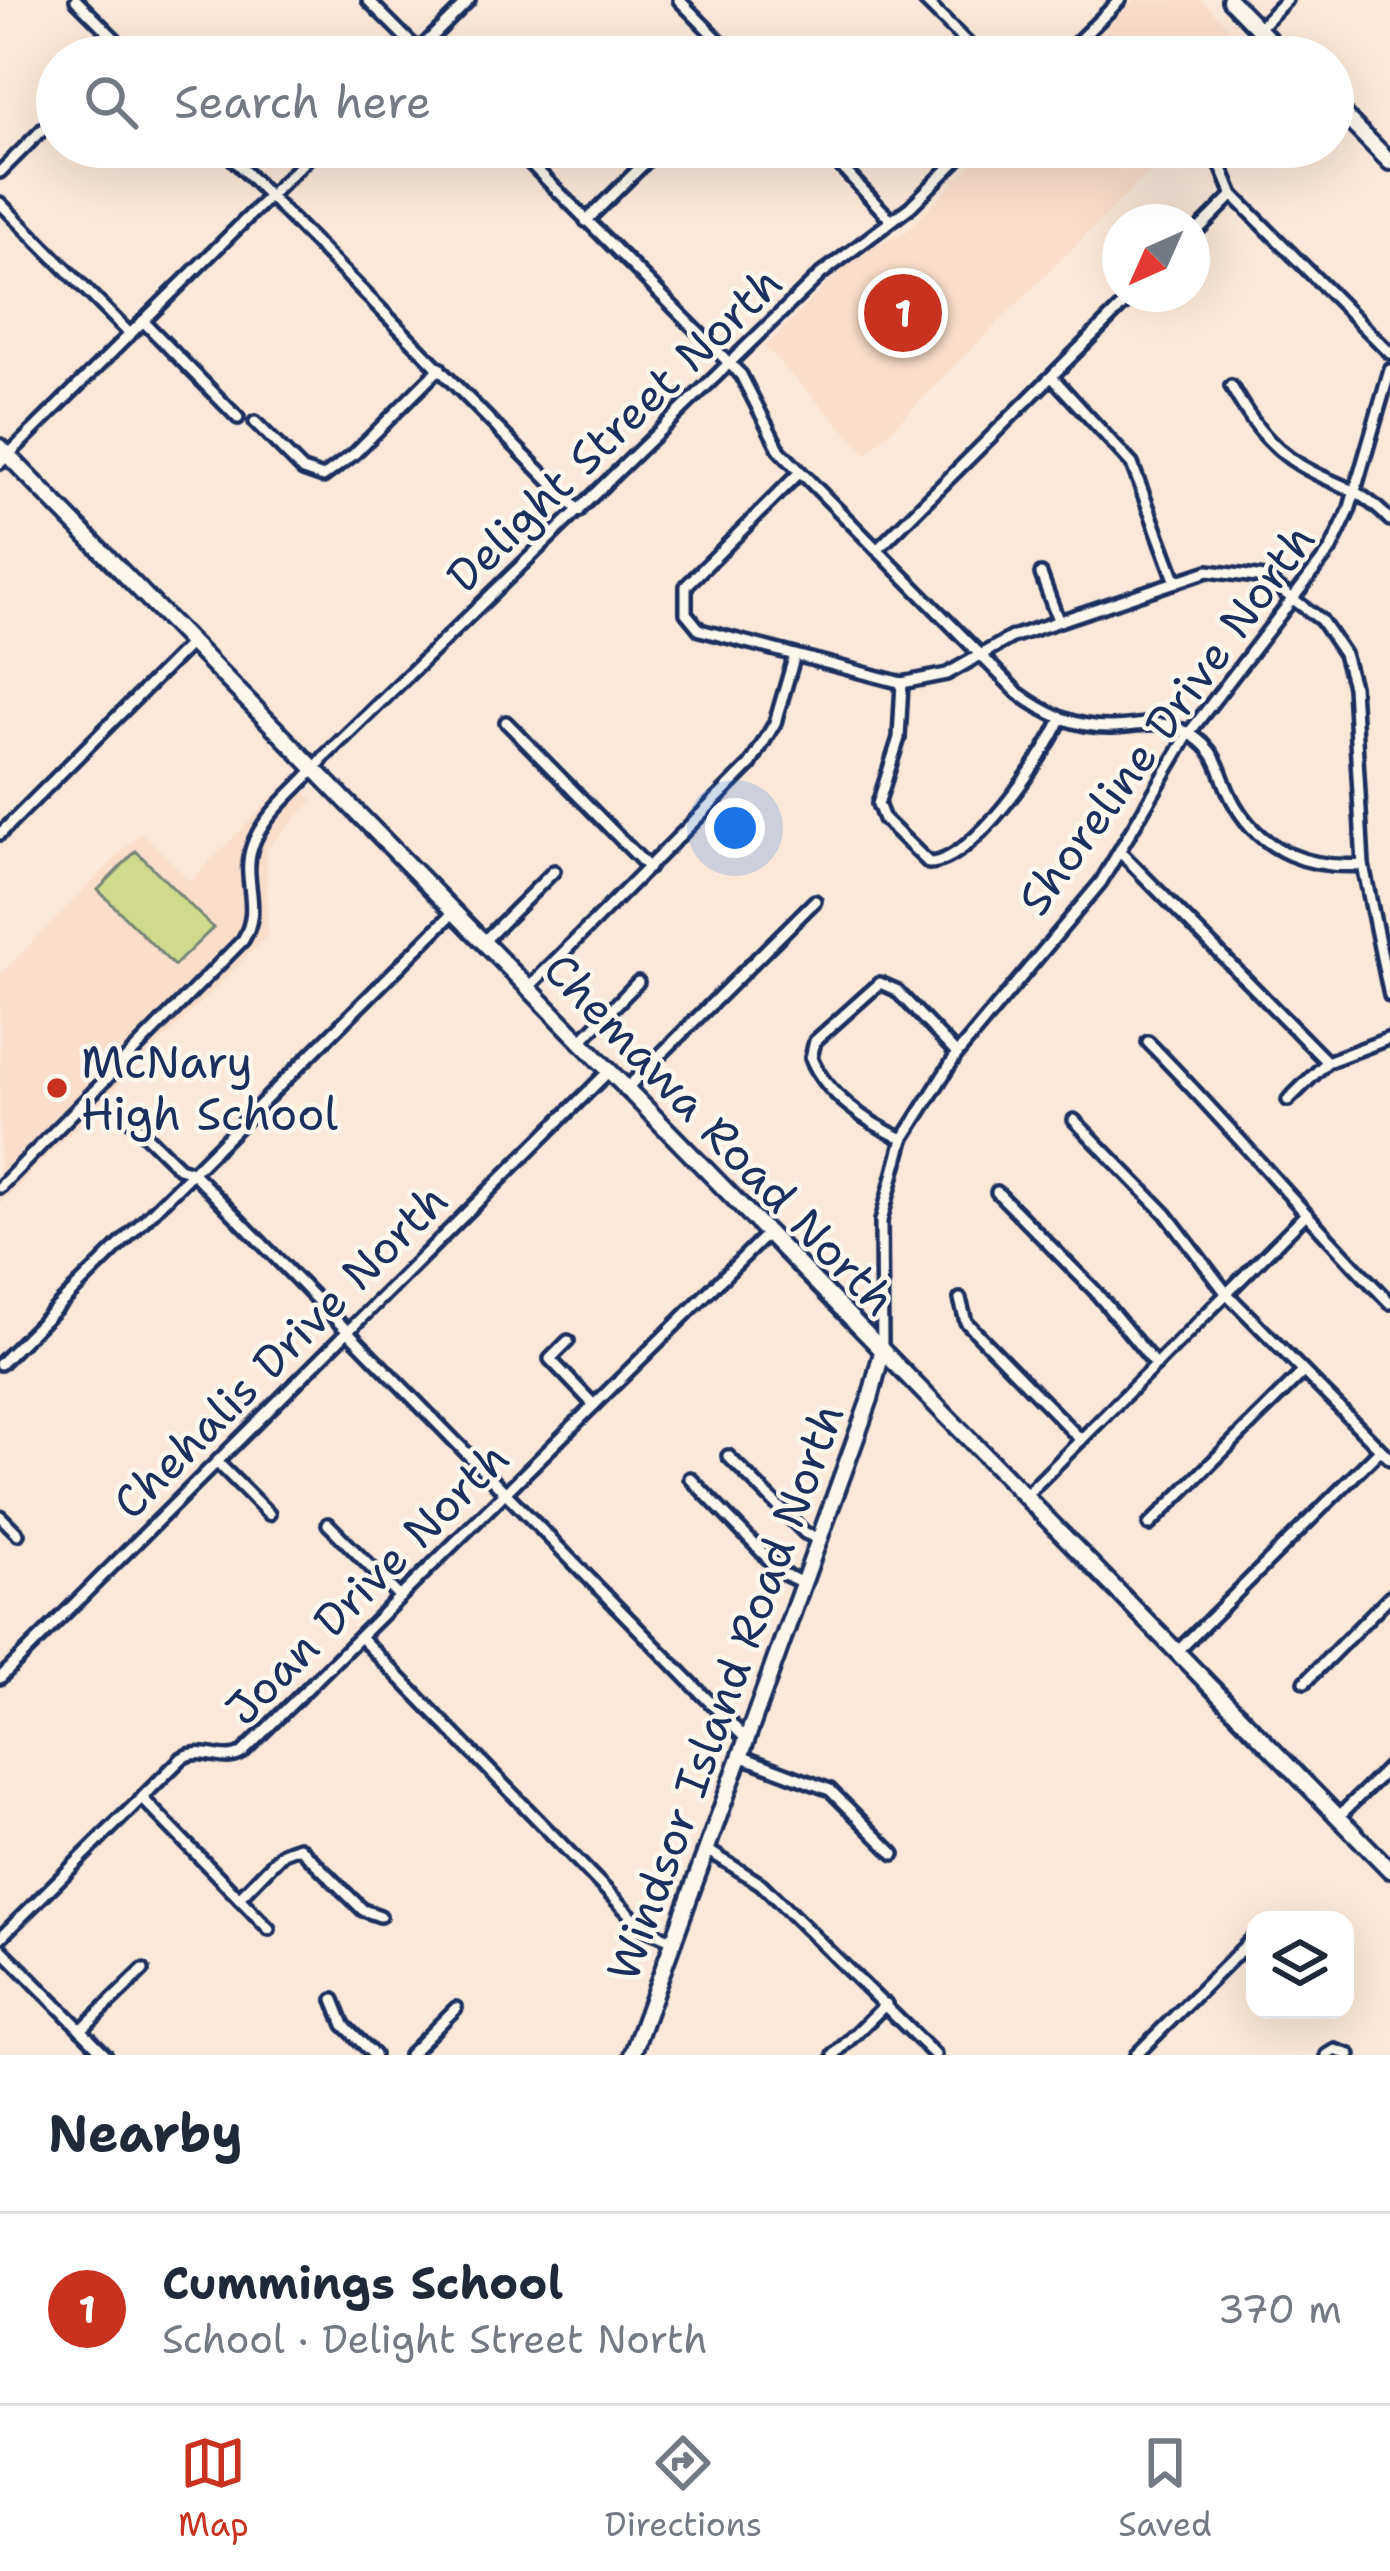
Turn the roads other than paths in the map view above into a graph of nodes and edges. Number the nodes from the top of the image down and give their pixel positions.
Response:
1 (76, 0) edge
2 (368, 0) edge
3 (469, 0) edge
4 (679, 0) edge
5 (924, 0) edge
6 (1120, 0) edge
7 (1230, 0) edge
8 (1286, 0) edge
9 (1258, 28) junction
10 (112, 36) edge
11 (401, 36) edge
12 (436, 36) edge
13 (714, 36) edge
14 (960, 36) edge
15 (1083, 36) edge
16 (1266, 36) edge
17 (1354, 125) edge
18 (36, 136) edge
19 (1390, 162) edge
20 (242, 168) edge
21 (298, 168) edge
22 (534, 168) edge
23 (640, 168) edge
24 (842, 168) edge
25 (947, 168) edge
26 (1222, 168) edge
27 (0, 172) edge
28 (1233, 194) junction
29 (269, 196) junction
30 (0, 203) edge
31 (1210, 218) edge
32 (890, 220) junction
33 (586, 221) junction
34 (1116, 312) edge
35 (143, 321) junction
36 (130, 334) junction
37 (1390, 353) edge
38 (731, 364) junction
39 (440, 368) junction
40 (1390, 370) edge
41 (1052, 377) junction
42 (1231, 386) dead end
43 (238, 418) dead end
44 (255, 422) dead end
45 (3, 455) edge
46 (800, 472) junction
47 (1356, 488) junction
48 (579, 512) junction
49 (1390, 520) edge
50 (877, 550) junction
51 (1041, 574) dead end
52 (1176, 582) junction
53 (1294, 597) junction
54 (1058, 620) junction
55 (191, 643) junction
56 (980, 656) junction
57 (794, 658) junction
58 (902, 683) junction
59 (1061, 719) junction
60 (506, 722) dead end
61 (1189, 733) junction
62 (314, 771) junction
63 (0, 834) edge
64 (1120, 853) junction
65 (1363, 865) junction
66 (649, 868) junction
67 (554, 872) dead end
68 (815, 901) dead end
69 (453, 914) junction
70 (482, 943) junction
71 (638, 982) dead end
72 (527, 989) junction
73 (1390, 996) edge
74 (1390, 1038) edge
75 (1148, 1042) dead end
76 (579, 1043) junction
77 (957, 1054) junction
78 (1327, 1061) junction
79 (608, 1072) junction
80 (626, 1090) junction
81 (1288, 1100) dead end
82 (120, 1110) dead end
83 (1074, 1120) dead end
84 (903, 1138) junction
85 (192, 1172) junction
86 (0, 1187) edge
87 (997, 1192) dead end
88 (1304, 1216) junction
89 (766, 1235) junction
90 (1227, 1294) junction
91 (960, 1299) dead end
92 (1390, 1303) edge
93 (346, 1331) junction
94 (568, 1341) dead end
95 (882, 1352) junction
96 (0, 1364) edge
97 (1156, 1365) junction
98 (1303, 1372) junction
99 (595, 1405) junction
100 (1081, 1440) junction
101 (1380, 1450) junction
102 (728, 1456) dead end
103 (1390, 1459) edge
104 (217, 1462) junction
105 (690, 1478) dead end
106 (504, 1494) junction
107 (1024, 1497) junction
108 (268, 1514) dead end
109 (0, 1516) edge
110 (328, 1524) dead end
111 (1149, 1525) dead end
112 (18, 1534) dead end
113 (819, 1539) junction
114 (803, 1583) junction
115 (1390, 1596) edge
116 (400, 1597) junction
117 (360, 1637) junction
118 (1177, 1653) junction
119 (0, 1678) edge
120 (1305, 1682) dead end
121 (746, 1739) junction
122 (740, 1756) junction
123 (1390, 1766) edge
124 (142, 1798) junction
125 (1338, 1817) junction
126 (706, 1849) junction
127 (894, 1853) dead end
128 (1390, 1870) edge
129 (238, 1898) junction
130 (380, 1916) dead end
131 (269, 1929) dead end
132 (0, 1938) edge
133 (672, 1940) junction
134 (1246, 1945) edge
135 (0, 1948) edge
136 (143, 1970) dead end
137 (334, 2000) dead end
138 (886, 2004) junction
139 (456, 2008) dead end
140 (82, 2030) junction
141 (106, 2055) edge
142 (374, 2055) edge
143 (409, 2055) edge
144 (632, 2055) edge
145 (834, 2055) edge
146 (935, 2055) edge
147 (1136, 2055) edge
148 (1327, 2055) edge
149 (1350, 2055) edge

1 - 10 street
2 - 11 street
3 - 12 street
4 - 13 street
5 - 14 street
6 - 15 street
7 - 9 street
8 - 9 street
9 - 16 street
17 - 19 street
18 - 27 street
20 - 29 street
21 - 29 street
22 - 33 street
23 - 33 street
24 - 32 street
25 - 32 street, Delight Street North
26 - 28 street
28 - 31 street
28 - 37 street
29 - 35 street
29 - 39 street
30 - 36 street
32 - 38 street, Delight Street North
33 - 38 street
34 - 41 street
35 - 36 street
35 - 43 street
36 - 45 street
38 - 46 street
38 - 48 street, Delight Street North
39 - 44 street
39 - 48 street
40 - 47 street, Shoreline Drive North
41 - 50 street
41 - 52 street
42 - 47 street
45 - 55 street, Chemawa Road North
46 - 50 street
46 - 57 street
47 - 49 street
47 - 53 street, Shoreline Drive North
48 - 62 street, Delight Street North
50 - 56 street
51 - 54 street
52 - 53 street
52 - 54 street
53 - 61 street, Shoreline Drive North
53 - 65 street
54 - 56 street
55 - 62 street, Chemawa Road North
55 - 63 street
56 - 58 street
56 - 59 street
57 - 58 street
57 - 66 street
58 - 59 street
59 - 61 street
60 - 66 street
61 - 64 street, Shoreline Drive North
61 - 65 street
62 - 69 street, Chemawa Road North
62 - 86 street, Delight Street North
64 - 77 street, Shoreline Drive North
64 - 78 street
65 - 73 street
66 - 72 street
67 - 70 street
68 - 80 street
69 - 70 street, Chemawa Road North
69 - 85 street
70 - 72 street, Chemawa Road North
71 - 76 street
72 - 76 street, Chemawa Road North
74 - 78 street
75 - 88 street
76 - 79 street, Chemawa Road North
77 - 84 street, Shoreline Drive North
77 - 84 street
78 - 81 street
79 - 80 street, Chemawa Road North
79 - 93 street, Chehalis Drive North
80 - 89 street, Chemawa Road North
82 - 85 street
83 - 90 street
84 - 95 street, Shoreline Drive North
85 - 93 street
85 - 96 street
87 - 97 street
88 - 90 street
88 - 92 street
89 - 95 street, Chemawa Road North
89 - 99 street, Joan Drive North
90 - 97 street
90 - 98 street
91 - 100 street
93 - 104 street, Chehalis Drive North
93 - 106 street
94 - 99 street
95 - 107 street, Chemawa Road North
95 - 113 street, Windsor Island Road North
97 - 100 street
98 - 101 street
98 - 111 street
99 - 106 street, Joan Drive North
100 - 107 street
101 - 103 street
101 - 118 street
102 - 113 street
104 - 108 street
104 - 119 street, Chehalis Drive North
105 - 114 street
106 - 116 street, Joan Drive North
106 - 121 street
107 - 118 street, Chemawa Road North
109 - 112 street
110 - 116 street
113 - 114 street, Windsor Island Road North
114 - 121 street, Windsor Island Road North
115 - 120 street
116 - 117 street, Joan Drive North
117 - 124 street, Joan Drive North
117 - 133 street
118 - 125 street, Chemawa Road North
121 - 122 street, Windsor Island Road North
122 - 126 street, Windsor Island Road North
122 - 127 street
123 - 125 street
124 - 129 street
124 - 132 street, Joan Drive North
125 - 128 street, Chemawa Road North
126 - 133 street, Windsor Island Road North
126 - 138 street
129 - 130 street
129 - 131 street
133 - 144 street, Windsor Island Road North
134 - 147 street
135 - 140 street
136 - 140 street
137 - 142 street
138 - 145 street
138 - 146 street
139 - 143 street
140 - 141 street
148 - 149 street

